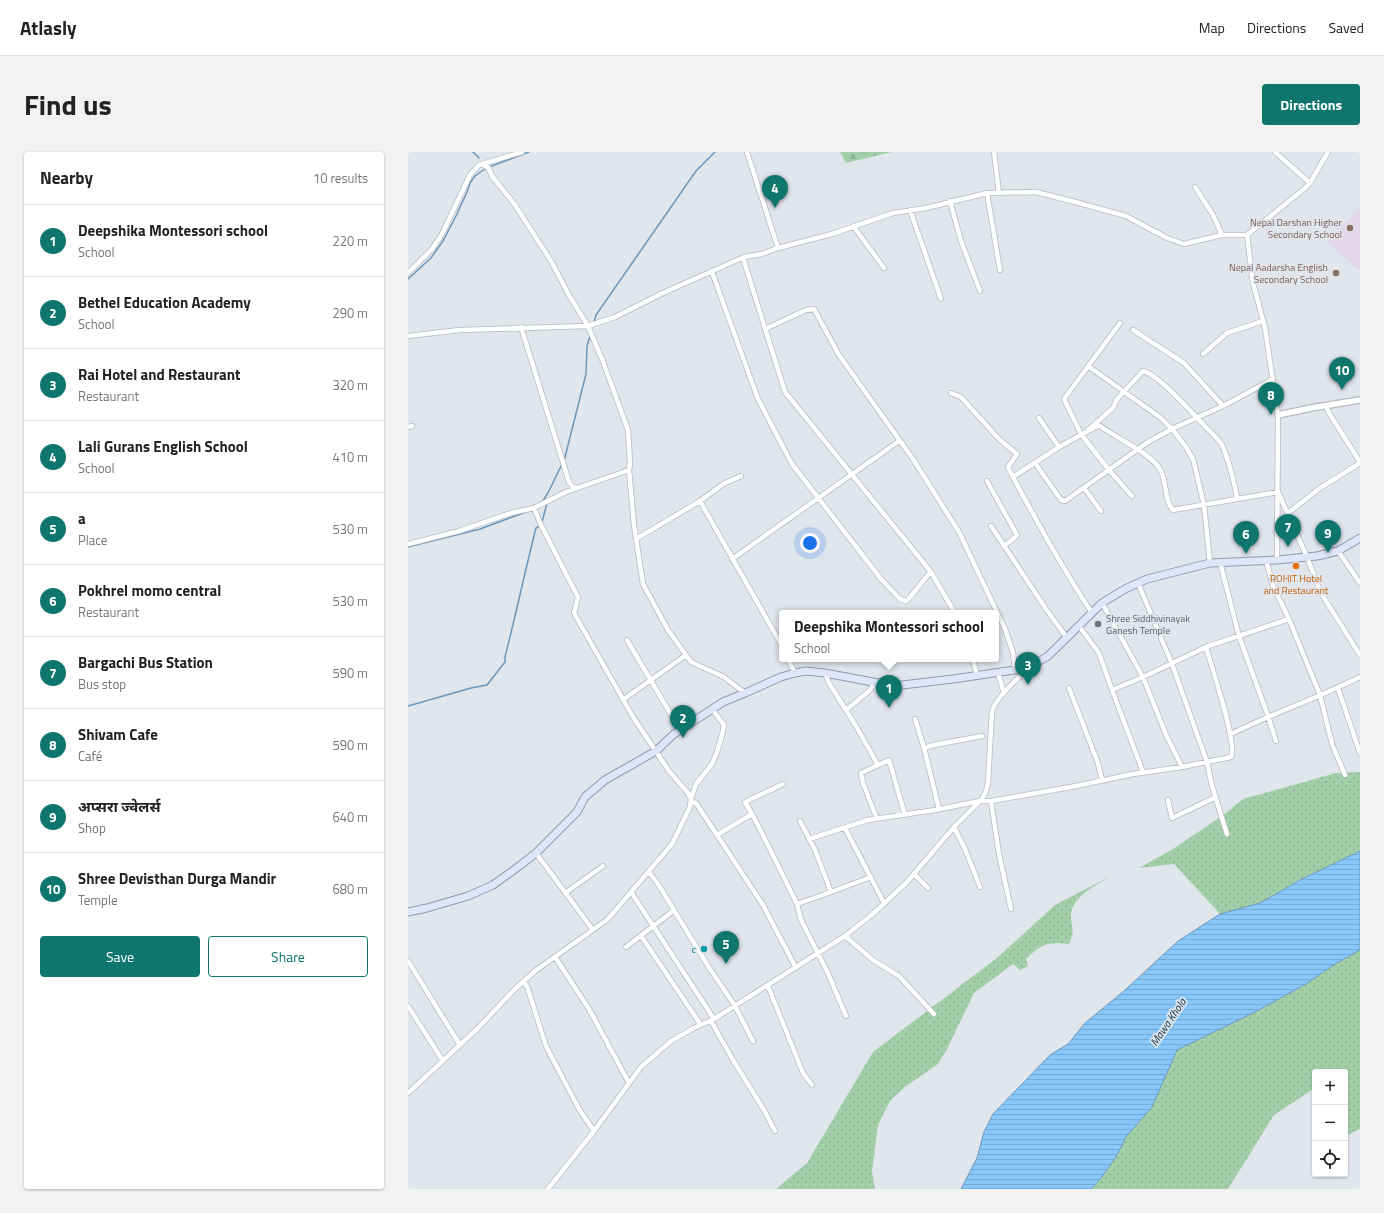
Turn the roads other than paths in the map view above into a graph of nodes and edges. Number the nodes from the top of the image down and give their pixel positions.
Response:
1 (522, 152) edge
2 (747, 152) edge
3 (994, 152) edge
4 (1275, 152) edge
5 (1328, 152) edge
6 (485, 166) dead end
7 (1310, 183) junction
8 (1195, 186) dead end
9 (988, 193) junction
10 (999, 193) junction
11 (950, 201) junction
12 (910, 210) junction
13 (854, 226) junction
14 (1247, 235) junction
15 (1222, 236) junction
16 (778, 248) junction
17 (743, 258) junction
18 (884, 268) dead end
19 (1000, 270) dead end
20 (712, 272) junction
21 (408, 273) edge
22 (980, 291) dead end
23 (941, 299) dead end
24 (1263, 321) junction
25 (1120, 323) dead end
26 (588, 326) junction
27 (521, 327) junction
28 (765, 329) junction
29 (1133, 330) dead end
30 (408, 336) edge
31 (1203, 354) dead end
32 (1088, 366) junction
33 (1273, 379) junction
34 (1123, 391) junction
35 (951, 393) dead end
36 (1360, 400) edge
37 (1223, 406) junction
38 (1326, 406) junction
39 (1278, 415) junction
40 (1039, 418) dead end
41 (1197, 418) junction
42 (1172, 429) junction
43 (1088, 430) junction
44 (1081, 434) junction
45 (899, 441) junction
46 (1059, 447) junction
47 (1136, 449) junction
48 (1360, 462) edge
49 (1035, 463) junction
50 (629, 470) junction
51 (1109, 470) junction
52 (852, 475) junction
53 (741, 476) dead end
54 (1013, 478) junction
55 (987, 481) dead end
56 (570, 483) junction
57 (578, 488) junction
58 (1084, 488) junction
59 (568, 492) junction
60 (1278, 492) junction
61 (1132, 496) dead end
62 (820, 498) junction
63 (1237, 499) junction
64 (700, 501) junction
65 (1204, 505) junction
66 (534, 508) junction
67 (1101, 511) dead end
68 (1288, 513) junction
69 (991, 526) dead end
70 (1360, 538) edge
71 (636, 539) junction
72 (408, 544) edge
73 (1004, 546) junction
74 (1338, 551) junction
75 (1308, 557) junction
76 (732, 559) junction
77 (1266, 560) junction
78 (1277, 560) junction
79 (1220, 562) junction
80 (1210, 563) junction
81 (931, 572) junction
82 (1360, 583) edge
83 (1138, 584) junction
84 (1102, 603) junction
85 (953, 610) edge
86 (996, 610) edge
87 (1092, 613) junction
88 (999, 616) edge
89 (1289, 619) junction
90 (1079, 626) junction
91 (1239, 636) junction
92 (1067, 638) junction
93 (627, 640) dead end
94 (779, 641) edge
95 (1206, 647) junction
96 (686, 655) junction
97 (1360, 655) edge
98 (790, 662) edge
99 (974, 662) edge
100 (1172, 664) junction
101 (1028, 668) junction
102 (1015, 670) junction
103 (998, 672) junction
104 (795, 673) junction
105 (825, 673) junction
106 (977, 676) junction
107 (1143, 677) junction
108 (1360, 677) edge
109 (650, 680) junction
110 (875, 683) junction
111 (1069, 688) dead end
112 (1338, 688) junction
113 (1112, 690) junction
114 (1004, 693) junction
115 (745, 694) junction
116 (1320, 695) junction
117 (624, 699) junction
118 (712, 709) junction
119 (846, 710) junction
120 (1268, 716) junction
121 (915, 719) dead end
122 (680, 730) junction
123 (1231, 734) junction
124 (982, 736) dead end
125 (1276, 741) dead end
126 (924, 748) junction
127 (656, 751) junction
128 (1360, 753) edge
129 (1207, 762) junction
130 (878, 765) junction
131 (1182, 767) junction
132 (1143, 772) junction
133 (1345, 775) dead end
134 (1102, 780) junction
135 (783, 784) dead end
136 (1216, 797) junction
137 (1168, 800) dead end
138 (691, 801) junction
139 (980, 801) junction
140 (991, 801) junction
141 (939, 809) junction
142 (752, 814) junction
143 (905, 815) junction
144 (877, 819) junction
145 (800, 821) dead end
146 (954, 827) junction
147 (845, 828) junction
148 (1227, 834) dead end
149 (716, 835) junction
150 (809, 839) junction
151 (536, 853) junction
152 (603, 866) dead end
153 (649, 872) junction
154 (914, 874) junction
155 (871, 877) junction
156 (980, 887) dead end
157 (928, 888) dead end
158 (631, 892) junction
159 (831, 892) junction
160 (566, 893) junction
161 (884, 903) junction
162 (796, 904) junction
163 (1010, 909) dead end
164 (674, 911) junction
165 (408, 912) edge
166 (653, 926) junction
167 (593, 930) junction
168 (641, 936) junction
169 (845, 936) junction
170 (626, 947) dead end
171 (818, 954) junction
172 (555, 956) junction
173 (408, 961) edge
174 (796, 968) junction
175 (522, 982) junction
176 (768, 986) junction
177 (408, 1006) edge
178 (735, 1006) junction
179 (934, 1014) dead end
180 (846, 1016) dead end
181 (713, 1020) junction
182 (701, 1025) junction
183 (754, 1041) dead end
184 (460, 1045) junction
185 (443, 1061) junction
186 (628, 1083) junction
187 (812, 1085) dead end
188 (408, 1093) edge
189 (594, 1131) junction
190 (775, 1131) dead end
191 (548, 1189) edge

1 - 21 street
2 - 16 street
3 - 10 street
4 - 7 street
5 - 7 street
6 - 26 street
7 - 14 street
8 - 15 street
9 - 10 street
9 - 11 street
9 - 19 street
10 - 15 street
11 - 12 street
11 - 22 street
12 - 13 street
12 - 23 street
13 - 16 street
13 - 18 street
14 - 15 street
14 - 24 street
16 - 17 street
17 - 20 street
17 - 28 street
20 - 26 street
20 - 62 street
24 - 31 street
24 - 33 street
25 - 32 street
26 - 27 street
26 - 50 street
27 - 30 street
27 - 56 street
28 - 45 street
28 - 52 street
29 - 37 street
32 - 34 street
32 - 44 street
33 - 37 street
33 - 39 street
34 - 41 street
34 - 42 street
34 - 43 street
35 - 54 street
36 - 38 street
37 - 41 street
38 - 39 street
38 - 48 street
39 - 60 street
40 - 46 street
41 - 42 street
41 - 63 street
42 - 47 street
42 - 65 street
43 - 44 street
43 - 47 street
44 - 46 street
44 - 51 street
45 - 52 street
45 - 86 street
46 - 49 street
47 - 51 street
47 - 65 street
48 - 68 street
49 - 54 street
49 - 58 street
50 - 57 street
50 - 71 street
51 - 58 street
51 - 61 street
52 - 62 street
52 - 81 street
53 - 64 street
54 - 87 street
55 - 73 street
56 - 57 street
56 - 59 street
57 - 59 street
58 - 67 street
59 - 66 street
60 - 63 street
60 - 68 street
60 - 78 street
62 - 76 street
62 - 81 street
63 - 65 street
64 - 71 street
64 - 76 street
65 - 80 street
66 - 72 street
66 - 117 street
68 - 75 street
69 - 73 street
70 - 74 main road
71 - 96 street
73 - 92 street
74 - 75 main road
74 - 82 street
75 - 78 main road
75 - 97 street
76 - 94 street
77 - 78 main road
77 - 79 main road
77 - 89 street
79 - 80 main road
79 - 91 street
80 - 83 main road
81 - 85 street
83 - 84 main road
83 - 100 street
84 - 87 main road
84 - 107 street
87 - 90 main road
88 - 102 street
89 - 91 street
89 - 116 street
90 - 92 main road
90 - 113 street
91 - 95 street
91 - 120 street
92 - 101 main road
93 - 109 street
95 - 100 street
95 - 123 street
96 - 109 street
96 - 115 street
98 - 104 street
99 - 106 street
100 - 107 street
100 - 129 street
101 - 102 main road
101 - 114 street
102 - 103 main road
103 - 106 main road
103 - 114 street
104 - 105 main road
104 - 115 main road
105 - 110 main road
105 - 119 street
106 - 110 main road
107 - 113 street
107 - 131 street
108 - 112 street
109 - 117 street
109 - 122 street
110 - 119 street
111 - 134 street
112 - 116 street
112 - 128 street
113 - 132 street
114 - 139 street
115 - 118 main road
116 - 120 street
116 - 133 street
117 - 127 street
118 - 122 main road
118 - 138 street
119 - 130 street
120 - 123 street
120 - 125 street
121 - 126 street
122 - 127 main road
123 - 129 street
124 - 126 street
126 - 141 street
127 - 138 street
127 - 151 main road
129 - 131 street
129 - 136 street
130 - 143 street
130 - 144 street
131 - 132 street
132 - 134 street
134 - 140 street
135 - 142 street
136 - 137 street
136 - 148 street
138 - 149 street
138 - 153 street
139 - 140 street
139 - 141 street
139 - 146 street
140 - 163 street
141 - 143 street
142 - 149 street
142 - 162 street
143 - 144 street
144 - 147 street
145 - 150 street
146 - 154 street
146 - 156 street
147 - 150 street
147 - 155 street
149 - 174 street
150 - 159 street
151 - 160 street
151 - 165 main road
152 - 160 street
153 - 158 street
153 - 164 street
154 - 157 street
154 - 161 street
155 - 159 street
155 - 161 street
158 - 166 street
158 - 167 street
159 - 162 street
160 - 167 street
161 - 169 street
162 - 171 street
164 - 166 street
164 - 178 street
166 - 168 street
166 - 181 street
167 - 172 street
168 - 170 street
168 - 182 street
169 - 171 street
169 - 179 street
171 - 174 street
171 - 180 street
172 - 175 street
172 - 186 street
173 - 184 street
174 - 176 street
175 - 184 street
175 - 189 street
176 - 178 street
176 - 187 street
177 - 185 street
178 - 181 street
178 - 183 street
181 - 182 street
181 - 190 street
182 - 186 street
184 - 185 street
185 - 188 street
186 - 189 street
189 - 191 street

